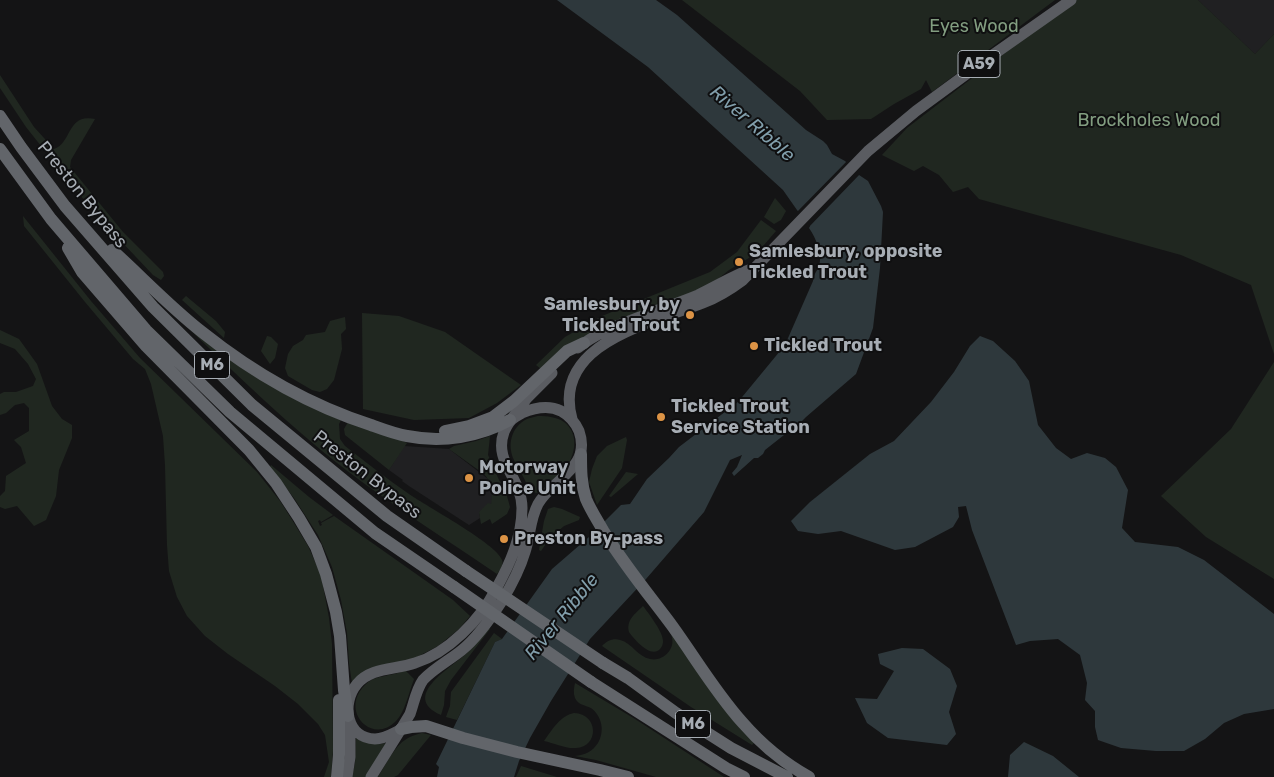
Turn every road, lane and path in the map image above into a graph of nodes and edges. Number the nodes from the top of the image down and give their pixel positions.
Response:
1 (1071, 0) edge
2 (0, 116) edge
3 (0, 149) edge
4 (65, 206) junction
5 (51, 219) junction
6 (756, 267) junction
7 (584, 342) junction
8 (511, 419) junction
9 (572, 419) junction
10 (380, 428) junction
11 (581, 454) junction
12 (340, 636) junction
13 (349, 719) junction
14 (401, 730) junction
15 (337, 777) edge
16 (347, 777) edge
17 (371, 777) edge
18 (628, 777) edge
19 (744, 777) edge
20 (787, 777) edge
21 (809, 777) edge

1 - 6 highway, A59
2 - 4 highway, Preston Bypass / M6
3 - 5 highway, Preston Bypass / M6
4 - 10 highway
4 - 20 highway, Preston Bypass / M6, bridge
5 - 12 highway
5 - 19 highway, Preston Bypass / M6, bridge
6 - 7 highway, A59
6 - 9 highway, A59
7 - 8 highway, A59
7 - 10 highway
8 - 9 highway
8 - 10 highway
8 - 13 highway
9 - 11 highway
11 - 14 highway
11 - 21 highway
12 - 13 highway
12 - 15 highway
13 - 14 highway
13 - 16 highway
14 - 17 highway
14 - 18 highway

